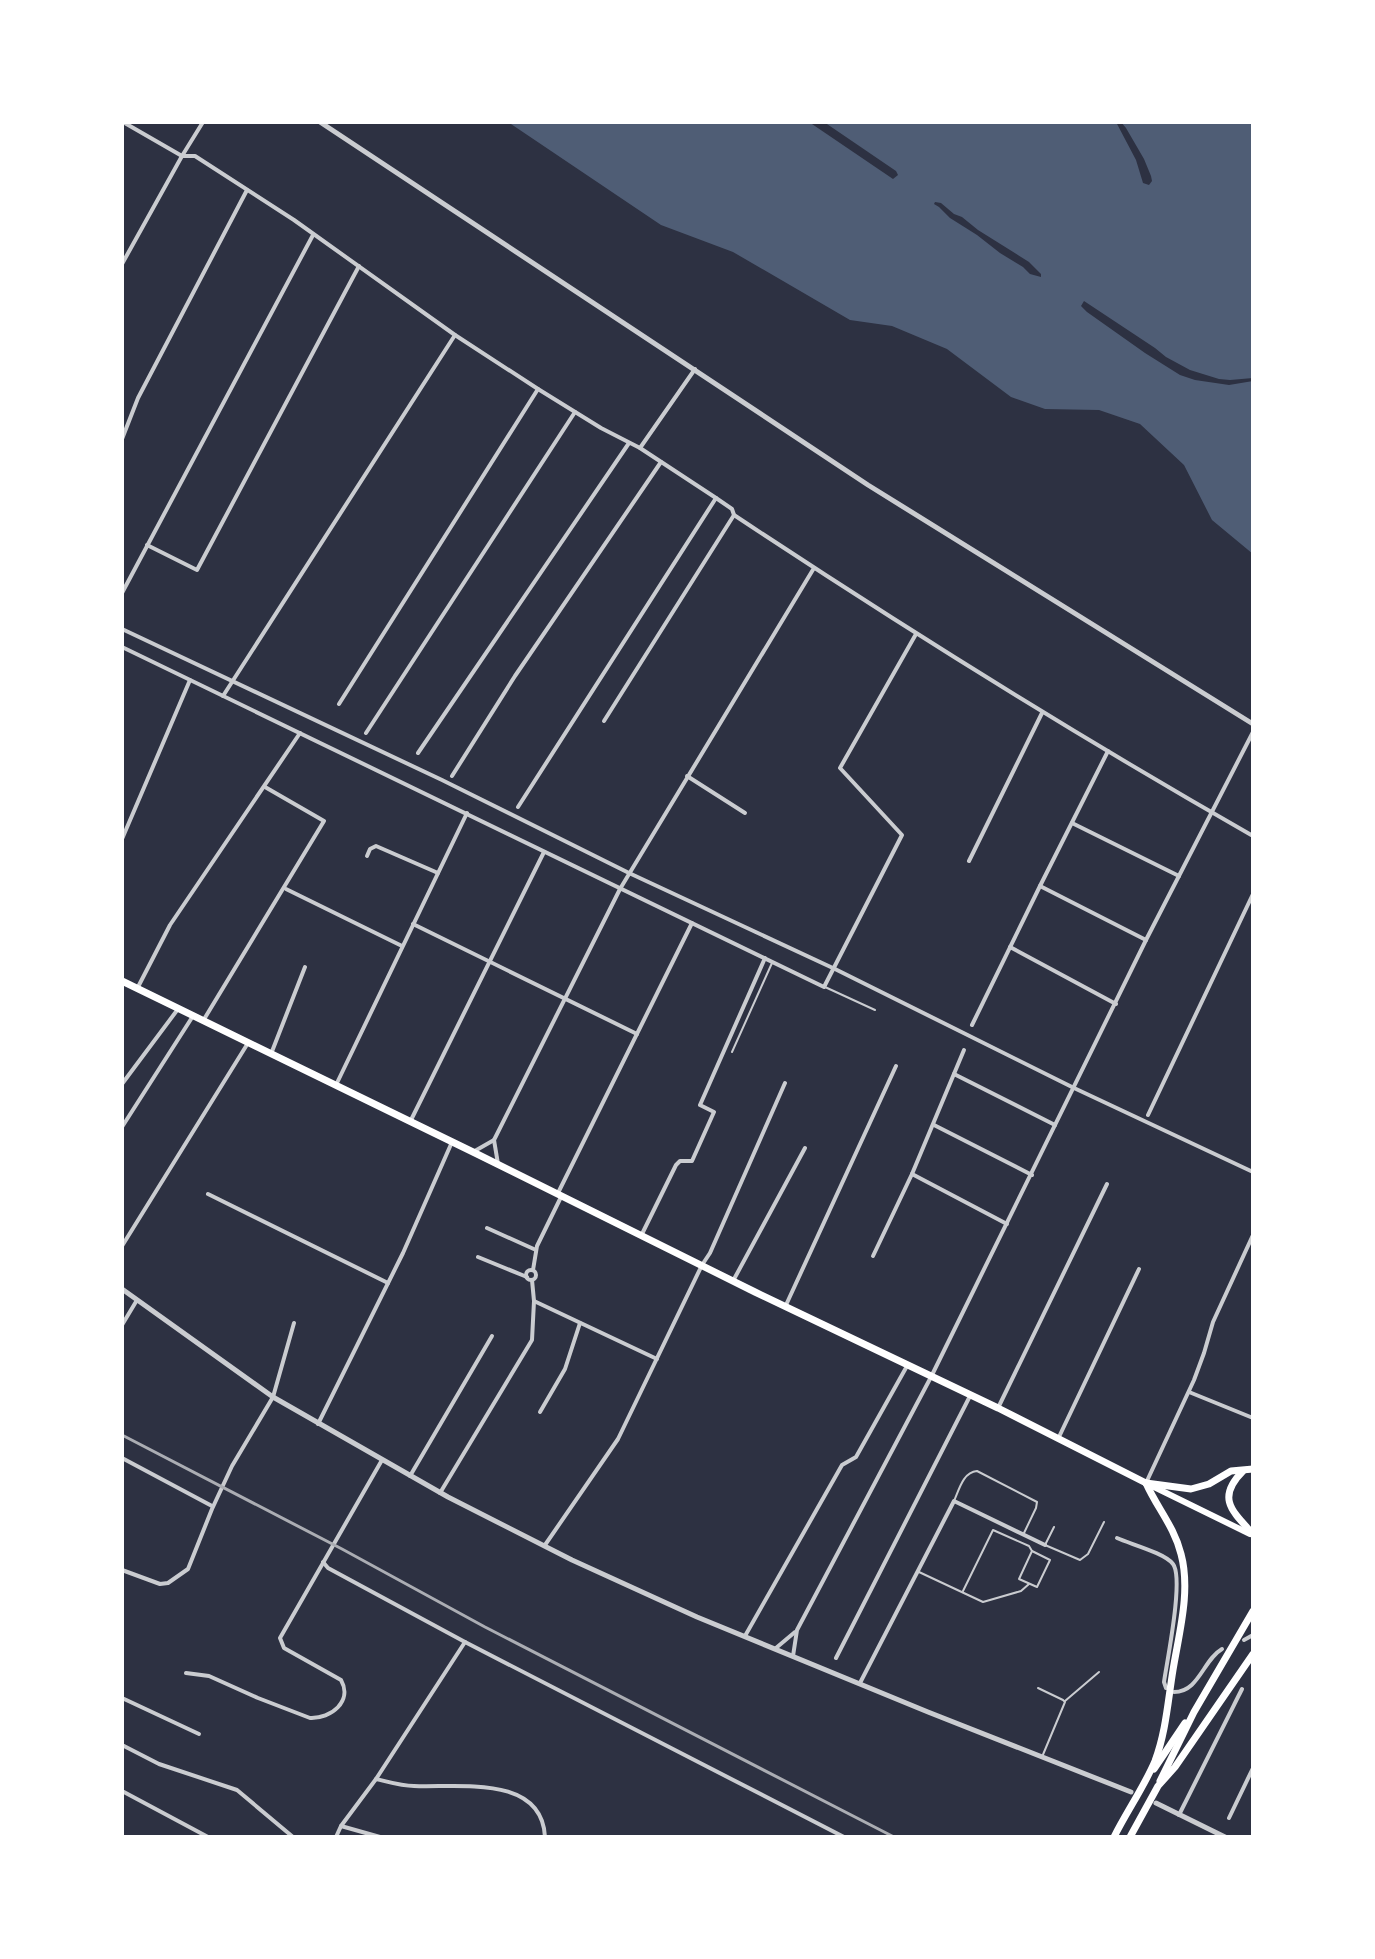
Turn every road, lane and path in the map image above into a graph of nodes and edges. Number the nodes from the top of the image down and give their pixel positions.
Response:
1 (123, 122) edge
2 (203, 122) edge
3 (320, 122) edge
4 (182, 156) junction
5 (247, 190) junction
6 (313, 234) junction
7 (122, 264) edge
8 (359, 266) junction
9 (455, 335) junction
10 (695, 369) junction
11 (538, 389) junction
12 (575, 412) junction
13 (122, 439) edge
14 (629, 443) junction
15 (640, 448) junction
16 (661, 462) junction
17 (716, 498) junction
18 (734, 515) junction
19 (147, 545) junction
20 (814, 568) junction
21 (122, 593) edge
22 (122, 629) edge
23 (916, 634) junction
24 (122, 647) edge
25 (190, 680) junction
26 (231, 681) junction
27 (223, 696) junction
28 (339, 704) dead end
29 (1042, 713) junction
30 (604, 721) dead end
31 (1253, 724) edge
32 (1253, 732) edge
33 (300, 733) junction
34 (366, 733) dead end
35 (1108, 751) junction
36 (418, 753) dead end
37 (452, 776) dead end
38 (687, 776) junction
39 (265, 787) junction
40 (518, 807) dead end
41 (1211, 812) junction
42 (467, 813) junction
43 (745, 813) dead end
44 (1072, 823) junction
45 (1253, 836) edge
46 (122, 839) edge
47 (545, 852) junction
48 (367, 856) dead end
49 (969, 861) dead end
50 (438, 873) junction
51 (629, 873) junction
52 (1179, 876) junction
53 (1040, 886) junction
54 (286, 889) dead end
55 (620, 889) junction
56 (1253, 894) edge
57 (692, 923) junction
58 (413, 924) junction
59 (1146, 940) junction
60 (402, 946) junction
61 (1010, 947) junction
62 (765, 958) junction
63 (491, 962) junction
64 (773, 962) junction
65 (305, 967) dead end
66 (835, 969) junction
67 (122, 981) edge
68 (824, 987) junction
69 (137, 988) junction
70 (564, 998) junction
71 (1116, 1004) junction
72 (178, 1008) junction
73 (875, 1010) dead end
74 (193, 1016) junction
75 (203, 1021) junction
76 (972, 1025) dead end
77 (637, 1034) junction
78 (248, 1043) junction
79 (964, 1050) dead end
80 (732, 1052) dead end
81 (271, 1055) junction
82 (896, 1066) dead end
83 (954, 1074) junction
84 (785, 1083) dead end
85 (122, 1084) edge
86 (335, 1085) junction
87 (1074, 1088) junction
88 (1148, 1115) dead end
89 (410, 1122) junction
90 (933, 1125) junction
91 (1056, 1125) junction
92 (122, 1127) edge
93 (494, 1140) junction
94 (452, 1142) junction
95 (805, 1148) dead end
96 (473, 1152) junction
97 (498, 1164) junction
98 (1253, 1172) edge
99 (912, 1174) junction
100 (1032, 1175) junction
101 (1107, 1184) dead end
102 (208, 1194) dead end
103 (559, 1196) junction
104 (1007, 1224) junction
105 (487, 1228) dead end
106 (1253, 1235) edge
107 (641, 1236) junction
108 (122, 1246) edge
109 (536, 1250) junction
110 (873, 1256) dead end
111 (478, 1257) dead end
112 (702, 1265) junction
113 (1139, 1269) dead end
114 (530, 1279) junction
115 (733, 1281) junction
116 (388, 1283) junction
117 (122, 1289) edge
118 (137, 1300) junction
119 (534, 1301) junction
120 (785, 1307) junction
121 (294, 1323) dead end
122 (580, 1323) junction
123 (122, 1325) edge
124 (492, 1336) dead end
125 (657, 1359) junction
126 (907, 1366) junction
127 (931, 1377) junction
128 (1189, 1392) junction
129 (970, 1396) junction
130 (273, 1397) junction
131 (998, 1408) junction
132 (540, 1412) dead end
133 (1253, 1418) edge
134 (318, 1424) junction
135 (1058, 1439) junction
136 (122, 1458) edge
137 (382, 1460) junction
138 (1253, 1469) edge
139 (1243, 1471) junction
140 (410, 1476) junction
141 (1146, 1483) junction
142 (440, 1493) junction
143 (954, 1501) junction
144 (213, 1506) junction
145 (1104, 1522) dead end
146 (1054, 1527) dead end
147 (1023, 1534) junction
148 (1253, 1535) edge
149 (1117, 1538) dead end
150 (545, 1545) junction
151 (1045, 1545) junction
152 (1032, 1551) junction
153 (323, 1562) junction
154 (122, 1570) edge
155 (917, 1571) junction
156 (1029, 1584) junction
157 (962, 1592) junction
158 (1253, 1611) edge
159 (797, 1630) junction
160 (1253, 1635) edge
161 (745, 1636) junction
162 (1244, 1640) dead end
163 (465, 1642) junction
164 (776, 1648) junction
165 (1222, 1649) dead end
166 (1253, 1654) edge
167 (793, 1656) junction
168 (836, 1658) dead end
169 (1099, 1672) dead end
170 (186, 1673) dead end
171 (860, 1683) junction
172 (1038, 1688) dead end
173 (1166, 1688) dead end
174 (1242, 1689) dead end
175 (1174, 1692) dead end
176 (122, 1698) edge
177 (1064, 1701) junction
178 (199, 1734) dead end
179 (122, 1745) edge
180 (1167, 1747) junction
181 (1042, 1758) junction
182 (1253, 1768) edge
183 (376, 1779) junction
184 (1158, 1786) junction
185 (122, 1791) edge
186 (1131, 1792) dead end
187 (1156, 1803) dead end
188 (1179, 1815) junction
189 (1229, 1818) dead end
190 (341, 1826) junction
191 (208, 1837) edge
192 (293, 1837) edge
193 (336, 1837) edge
194 (380, 1837) edge
195 (545, 1837) edge
196 (844, 1837) edge
197 (1114, 1837) edge
198 (1130, 1837) edge
199 (1225, 1837) edge

1 - 4 street
2 - 4 street
3 - 10 street
4 - 5 street
4 - 7 street
5 - 6 street
5 - 13 street
6 - 8 street
6 - 19 street
8 - 9 street
8 - 19 street
9 - 11 street
9 - 26 street
10 - 15 street
10 - 31 street
11 - 12 street
11 - 28 street
12 - 14 street
12 - 34 street
14 - 15 street
14 - 36 street
15 - 16 street
16 - 17 street
16 - 37 street
17 - 18 street
17 - 40 street
18 - 20 street
18 - 30 street
19 - 21 street
20 - 23 street
20 - 38 street
22 - 26 street
23 - 29 street
23 - 66 street
24 - 25 street
25 - 27 street
25 - 46 street
26 - 27 street
26 - 51 street
27 - 33 street
29 - 35 street
29 - 49 street
32 - 41 street
33 - 39 street
33 - 42 street
35 - 41 street
35 - 44 street
38 - 43 street
38 - 51 street
39 - 69 street
39 - 75 street
41 - 45 street
41 - 52 street
42 - 47 street
42 - 50 street
44 - 52 street
44 - 53 street
47 - 55 street
47 - 63 street
48 - 50 street
50 - 58 street
51 - 55 street
51 - 66 street
52 - 59 street
53 - 59 street
53 - 61 street
54 - 60 street
55 - 57 street
55 - 70 street
56 - 88 street
57 - 62 street
57 - 77 street
58 - 60 street
58 - 63 street
59 - 71 street
60 - 86 street
61 - 71 street
61 - 76 street
62 - 64 street
62 - 107 street
63 - 70 street
63 - 89 street
64 - 68 street
64 - 80 lane
65 - 81 street
66 - 68 street
66 - 87 street
67 - 69 main road
68 - 73 lane
69 - 72 main road
70 - 77 street
70 - 93 street
71 - 87 street
72 - 74 main road
72 - 85 street
74 - 75 main road
74 - 92 street
75 - 78 main road
77 - 103 street
78 - 81 main road
78 - 108 street
79 - 83 street
81 - 86 main road
82 - 120 street
83 - 90 street
83 - 91 street
84 - 112 street
86 - 89 main road
87 - 91 street
87 - 98 street
89 - 94 main road
90 - 99 street
90 - 100 street
91 - 100 street
93 - 96 street
93 - 97 street
94 - 96 main road
94 - 116 street
95 - 115 street
96 - 97 main road
97 - 103 main road
99 - 104 street
99 - 110 street
100 - 104 street
101 - 131 street
102 - 116 street
103 - 107 main road
103 - 109 street
104 - 127 street
105 - 109 street
106 - 128 street
107 - 112 main road
109 - 114 street
111 - 114 street
112 - 115 main road
112 - 125 street
113 - 135 street
114 - 119 street
115 - 120 main road
116 - 134 street
117 - 118 street
118 - 123 street
118 - 130 street
119 - 122 street
119 - 142 street
120 - 126 main road
121 - 130 street
122 - 125 street
122 - 132 street
124 - 140 street
125 - 150 street
126 - 127 main road
126 - 161 street
127 - 129 main road
127 - 159 street
128 - 133 street
128 - 141 street
129 - 131 main road
129 - 168 street
130 - 134 street
130 - 144 street
131 - 135 main road
134 - 137 street
135 - 141 main road
136 - 144 street
137 - 140 street
137 - 153 street
138 - 139 main road
139 - 141 main road
139 - 148 main road
140 - 142 street
141 - 148 main road
141 - 180 main road
142 - 150 street
143 - 147 street
143 - 147 lane
143 - 155 street
144 - 154 street
145 - 151 lane
146 - 151 lane
147 - 151 street
149 - 173 street
150 - 161 street
152 - 156 lane
152 - 156 lane
152 - 157 lane
153 - 163 street
153 - 170 street
155 - 157 lane
155 - 171 street
156 - 157 lane
158 - 180 main road
159 - 164 street
159 - 167 street
160 - 162 street
161 - 164 street
163 - 183 street
163 - 196 street
164 - 167 street
165 - 175 street
166 - 184 main road
167 - 171 street
169 - 177 lane
171 - 181 street
172 - 177 lane
174 - 188 street
176 - 178 street
177 - 181 lane
179 - 192 street
180 - 184 main road
180 - 197 main road
181 - 186 street
182 - 189 street
183 - 190 street
183 - 195 street
184 - 198 main road
185 - 191 street
187 - 188 street
188 - 199 street
190 - 193 street
190 - 194 street

